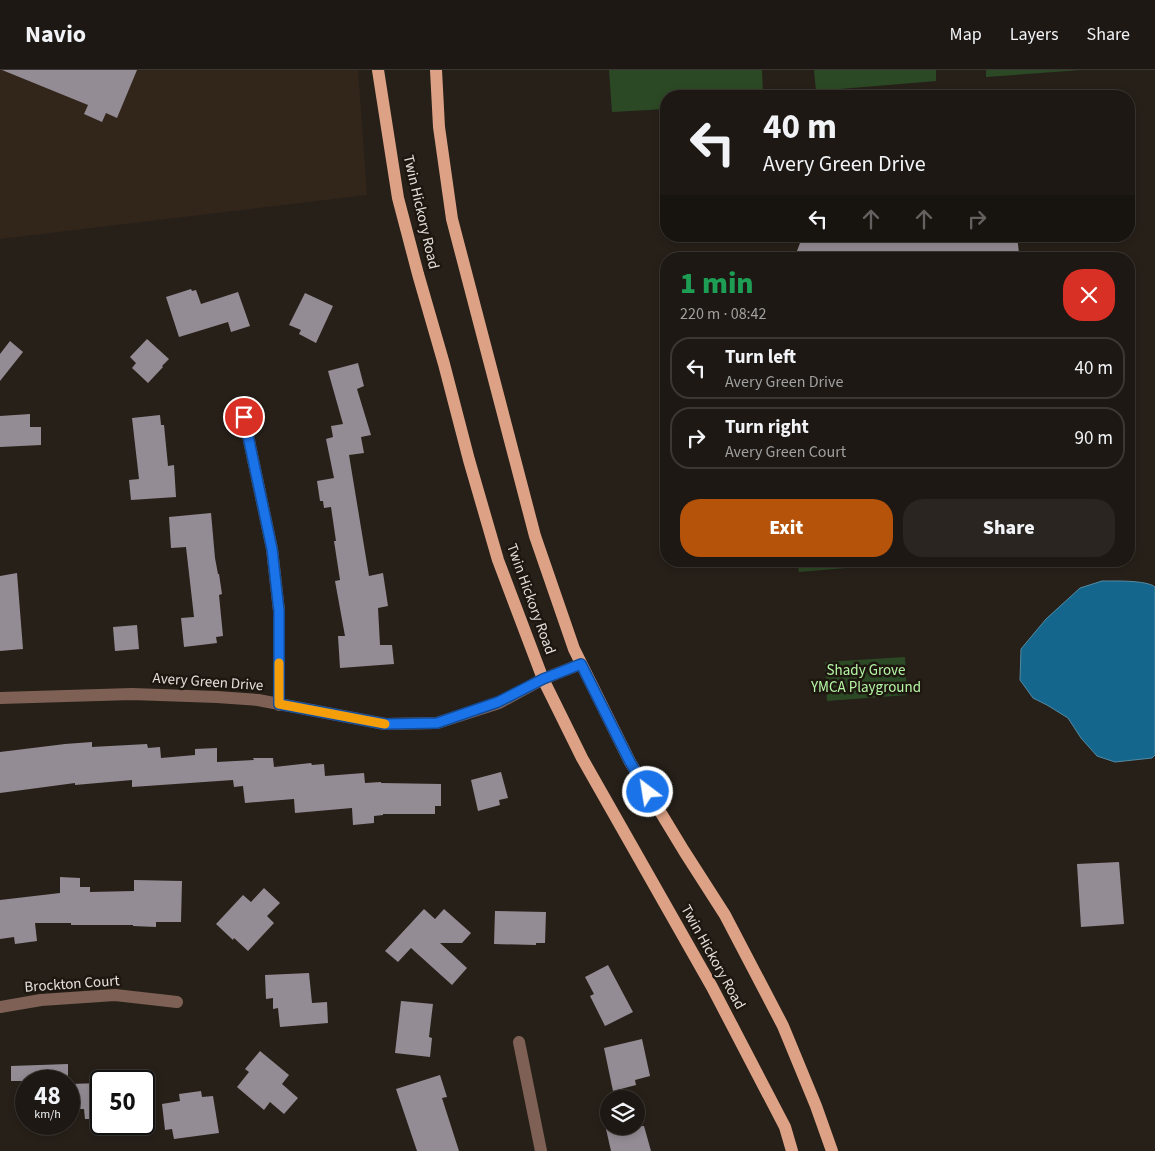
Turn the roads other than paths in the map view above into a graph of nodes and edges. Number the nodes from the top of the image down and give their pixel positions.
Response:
1 (378, 70) edge
2 (436, 70) edge
3 (244, 417) dead end
4 (581, 664) junction
5 (543, 679) junction
6 (0, 698) edge
7 (279, 704) junction
8 (177, 1002) dead end
9 (0, 1007) edge
10 (519, 1042) dead end
11 (542, 1151) edge
12 (792, 1151) edge
13 (832, 1151) edge

1 - 5 main road, Twin Hickory Road
2 - 4 main road, Twin Hickory Road
3 - 7 street
4 - 5 street, Avery Green Drive
4 - 13 main road, Twin Hickory Road
5 - 7 street, Avery Green Drive
5 - 12 main road, Twin Hickory Road
6 - 7 street, Avery Green Drive
8 - 9 street, Brockton Court
10 - 11 street

